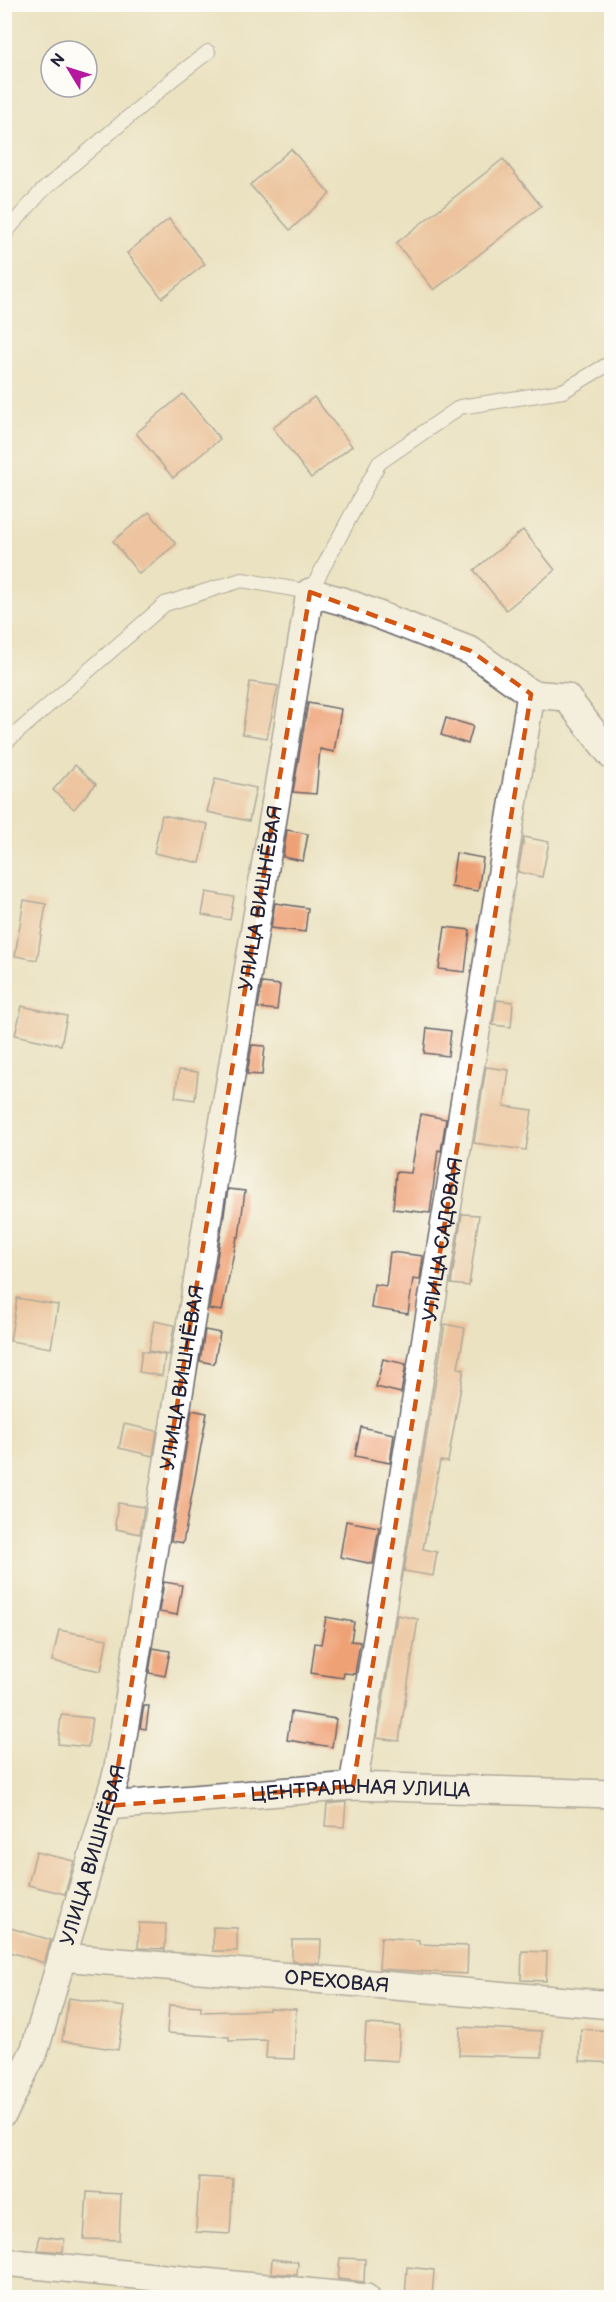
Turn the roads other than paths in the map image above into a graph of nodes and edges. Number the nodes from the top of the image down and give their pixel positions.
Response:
1 (208, 52) dead end
2 (4, 234) edge
3 (612, 362) edge
4 (310, 592) junction
5 (531, 694) junction
6 (4, 744) edge
7 (612, 756) edge
8 (353, 1786) junction
9 (612, 1794) edge
10 (107, 1806) junction
11 (62, 1958) junction
12 (612, 2005) edge
13 (4, 2112) edge
14 (4, 2262) edge
15 (366, 2298) edge

1 - 2 lane
3 - 4 lane
4 - 5 street
4 - 6 lane
4 - 10 street, УЛИЦА ВИШНЁВАЯ
5 - 7 street
5 - 8 street, УЛИЦА САДОВАЯ
8 - 9 street, ЦЕНТРАЛЬНАЯ УЛИЦА
8 - 10 street, ЦЕНТРАЛЬНАЯ УЛИЦА
10 - 11 street, УЛИЦА ВИШНЁВАЯ
11 - 12 street, ОРЕХОВАЯ
11 - 13 street, УЛИЦА ВИШНЁВАЯ
14 - 15 street

